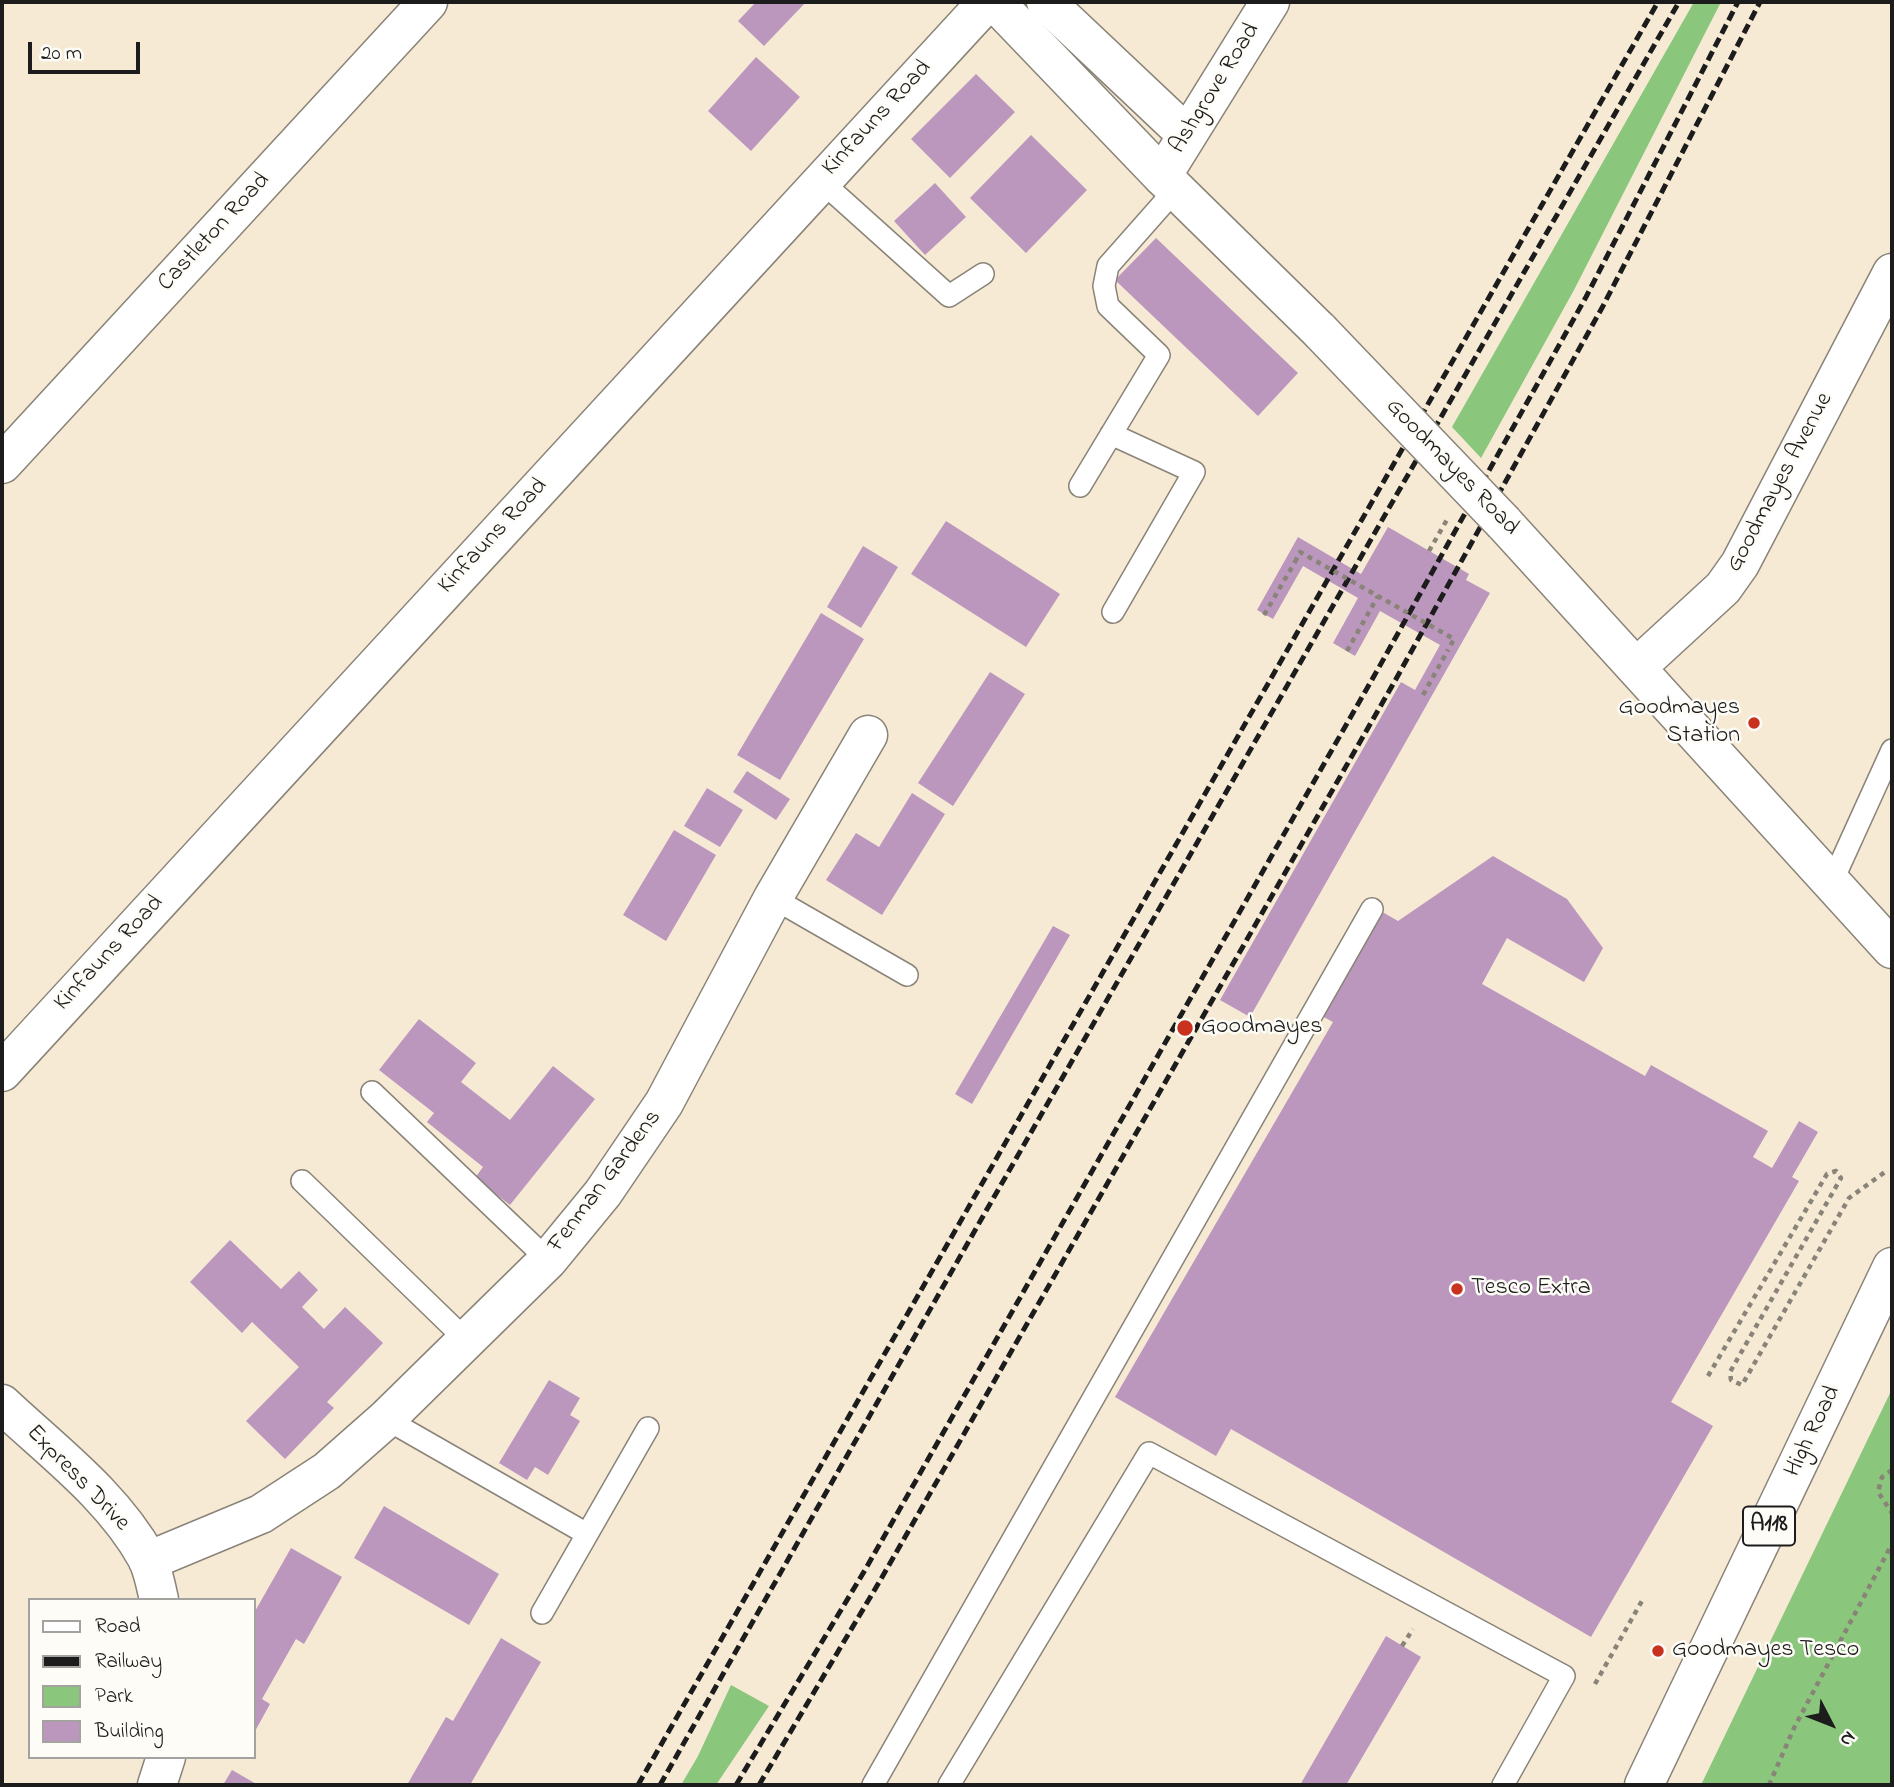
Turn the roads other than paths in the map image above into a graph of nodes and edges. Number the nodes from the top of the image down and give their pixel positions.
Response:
1 (428, 2) edge
2 (987, 2) edge
3 (995, 2) edge
4 (1046, 2) edge
5 (1270, 2) edge
6 (1187, 135) junction
7 (821, 181) junction
8 (1169, 183) junction
9 (1892, 273) edge
10 (983, 274) dead end
11 (1111, 434) junction
12 (2, 464) edge
13 (1080, 486) dead end
14 (1113, 612) dead end
15 (1637, 667) junction
16 (868, 735) dead end
17 (1892, 750) edge
18 (1832, 882) junction
19 (773, 898) junction
20 (1373, 909) dead end
21 (1892, 949) edge
22 (907, 975) dead end
23 (2, 1072) edge
24 (372, 1092) dead end
25 (302, 1181) dead end
26 (548, 1260) junction
27 (1892, 1267) edge
28 (465, 1339) junction
29 (2, 1404) edge
30 (386, 1419) junction
31 (648, 1428) dead end
32 (587, 1534) junction
33 (148, 1561) junction
34 (158, 1598) edge
35 (542, 1613) dead end
36 (165, 1759) edge
37 (157, 1785) edge
38 (873, 1785) edge
39 (949, 1785) edge
40 (1503, 1785) edge
41 (1644, 1785) edge

1 - 12 street, Castleton Road
2 - 7 street, Kinfauns Road
3 - 8 street, Goodmayes Road
4 - 6 street
5 - 6 street, Ashgrove Road
6 - 8 street, Ashgrove Road
7 - 10 lane
7 - 23 street, Kinfauns Road
8 - 11 lane
8 - 15 street, Goodmayes Road, bridge
9 - 15 street, Goodmayes Avenue
11 - 13 lane
11 - 14 lane
15 - 18 street, Goodmayes Road
16 - 19 street, Fenman Gardens
17 - 18 lane
18 - 21 street, Goodmayes Road
19 - 22 lane
19 - 26 street, Fenman Gardens
20 - 38 lane
24 - 26 lane
25 - 28 lane
26 - 28 street, Fenman Gardens
27 - 41 street, High Road / A118
28 - 30 street, Fenman Gardens
29 - 33 street, Express Drive
30 - 32 lane
30 - 33 street, Fenman Gardens
31 - 32 lane
32 - 35 lane
33 - 34 street, Express Drive
36 - 37 street
39 - 40 lane

